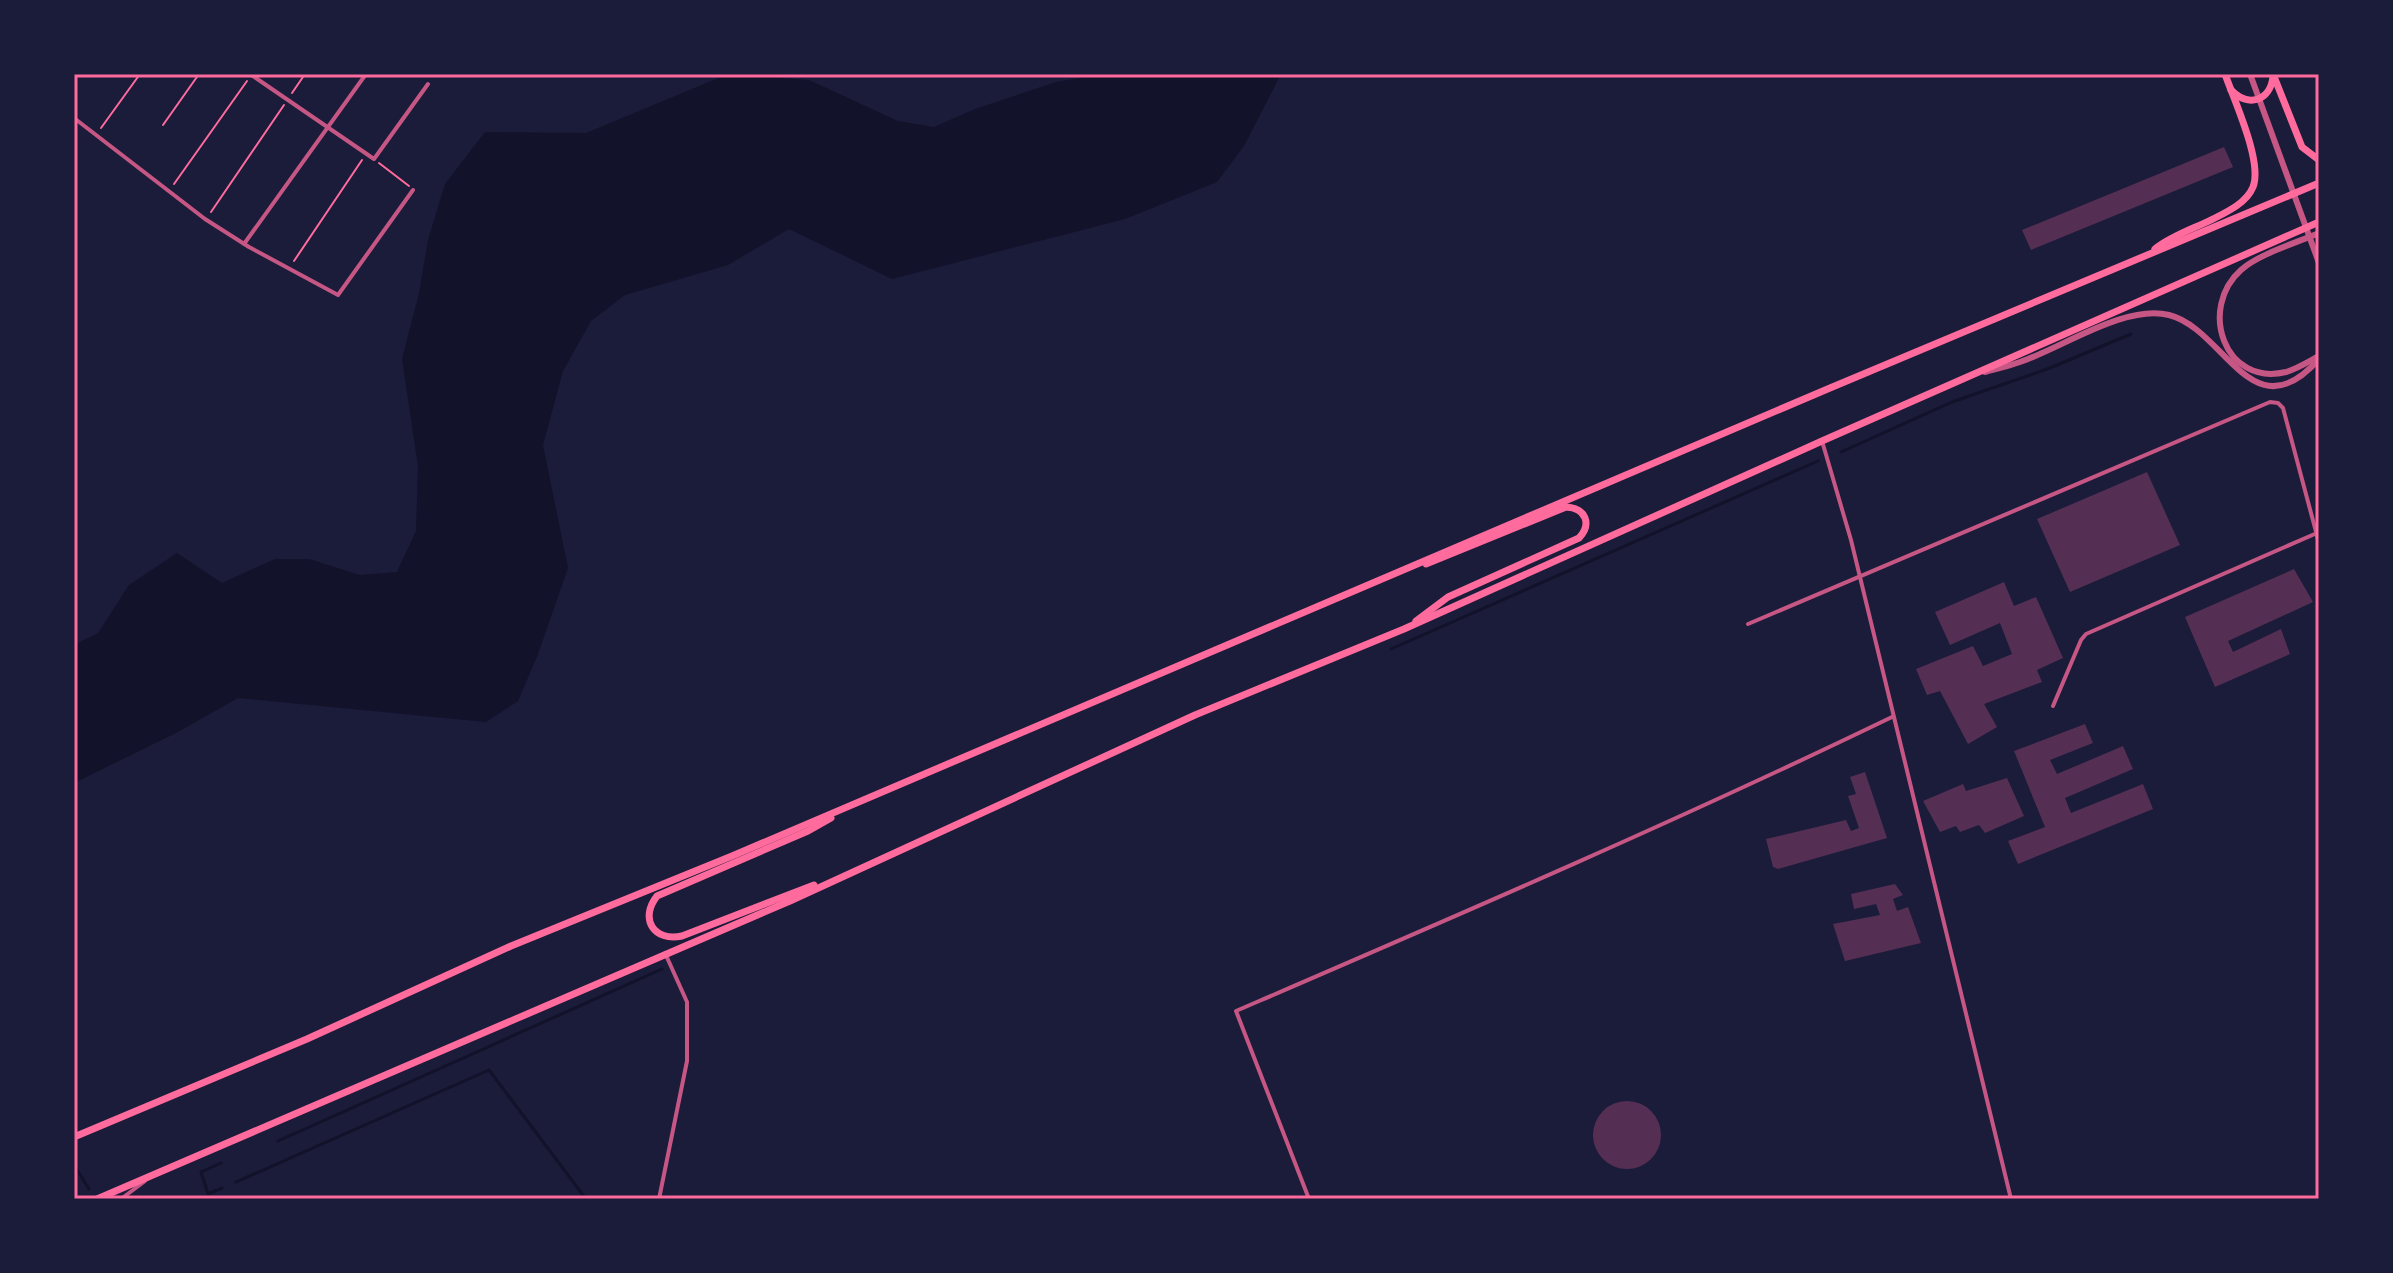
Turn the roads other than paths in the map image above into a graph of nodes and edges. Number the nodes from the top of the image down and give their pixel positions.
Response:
1 (251, 74) edge
2 (366, 74) edge
3 (2225, 74) edge
4 (2250, 74) edge
5 (2273, 74) edge
6 (428, 84) dead end
7 (2230, 89) junction
8 (74, 118) edge
9 (328, 126) junction
10 (2319, 160) edge
11 (2319, 183) edge
12 (413, 190) road end
13 (2319, 222) edge
14 (2319, 233) edge
15 (244, 244) junction
16 (2147, 256) junction
17 (2318, 262) edge
18 (2319, 358) edge
19 (1973, 375) junction
20 (1822, 441) junction
21 (2318, 532) edge
22 (2319, 543) edge
23 (1404, 570) junction
24 (1859, 576) junction
25 (1748, 624) dead end
26 (1404, 629) junction
27 (2053, 706) dead end
28 (1892, 717) junction
29 (861, 801) junction
30 (889, 857) junction
31 (665, 953) junction
32 (74, 1137) edge
33 (146, 1180) junction
34 (97, 1199) edge
35 (121, 1199) edge
36 (659, 1199) edge
37 (1309, 1199) edge
38 (2011, 1199) edge

1 - 9 street
2 - 9 street
3 - 7 main road
4 - 17 street
5 - 7 main road
5 - 10 main road
6 - 9 street
7 - 16 main road
8 - 15 street
9 - 15 street
11 - 16 main road
12 - 15 street
13 - 19 main road
14 - 18 street
16 - 23 main road
18 - 19 street
19 - 20 main road
20 - 24 street
20 - 26 main road
21 - 22 street
21 - 24 street
21 - 27 street
23 - 26 main road
23 - 29 main road
24 - 25 street
24 - 28 street
26 - 30 main road
28 - 37 street
28 - 38 street
29 - 30 main road
29 - 32 main road
30 - 31 main road
31 - 33 main road
31 - 36 street
33 - 34 main road
33 - 35 street

